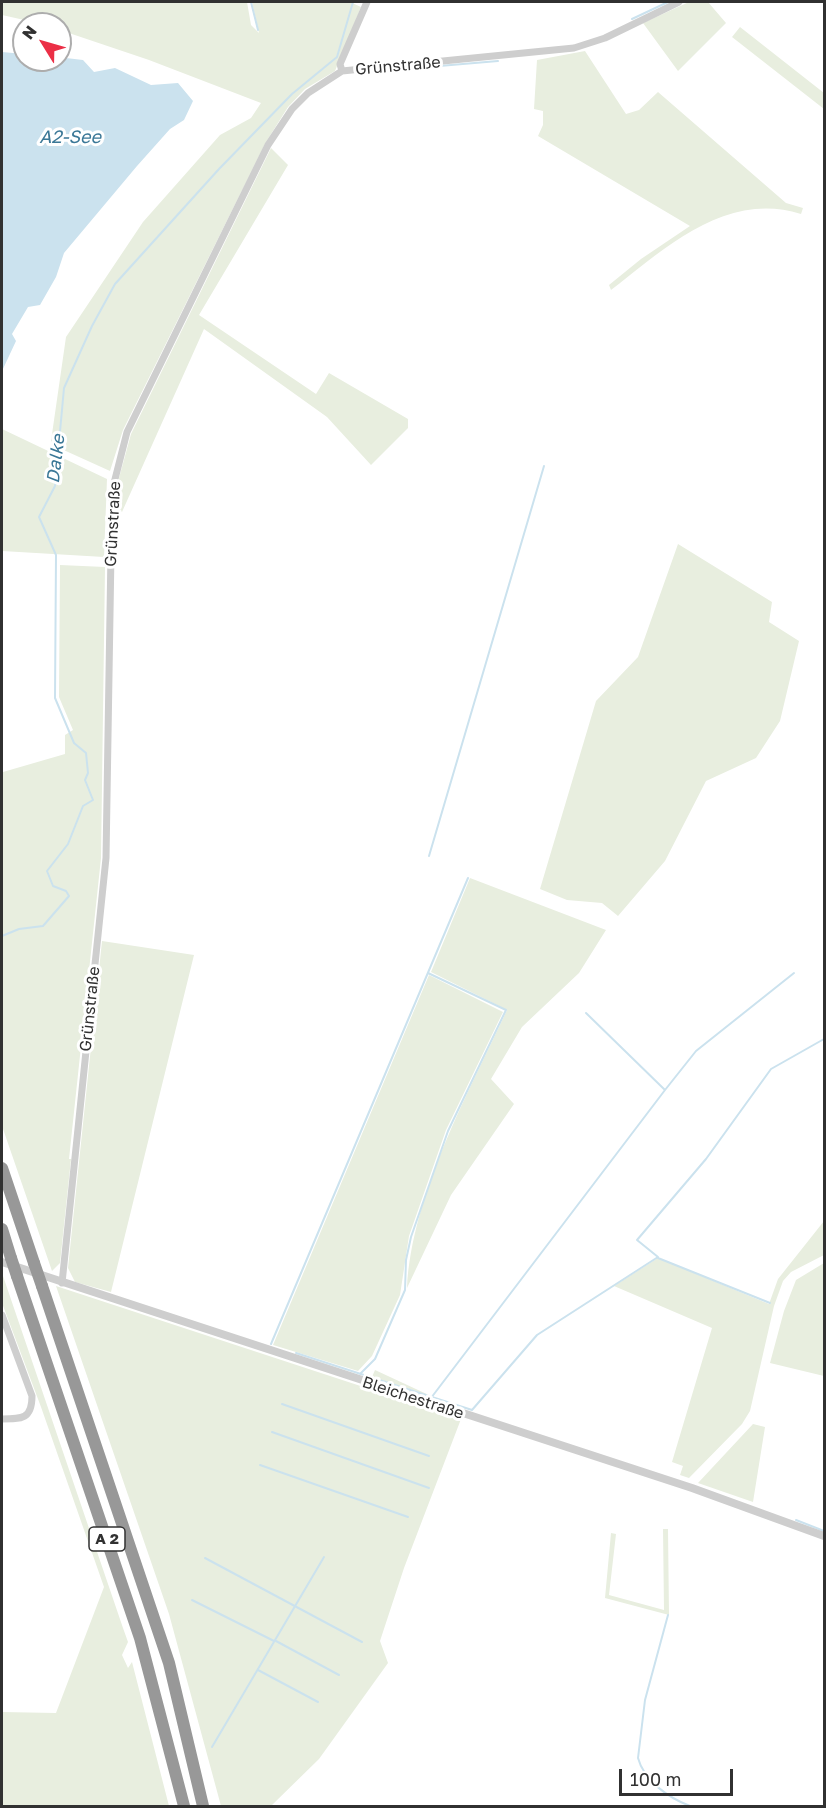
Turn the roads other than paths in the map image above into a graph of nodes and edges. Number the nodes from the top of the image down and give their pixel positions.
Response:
1 (367, 2) edge
2 (679, 2) edge
3 (342, 72) junction
4 (2, 1168) edge
5 (2, 1229) edge
6 (6, 1260) edge
7 (62, 1283) junction
8 (2, 1315) edge
9 (2, 1419) edge
10 (825, 1536) edge
11 (184, 1806) edge
12 (203, 1806) edge

1 - 3 street
2 - 3 street, Grünstraße
3 - 7 street, Grünstraße
4 - 12 highway, A 2, bridge
5 - 6 highway, A 2
6 - 7 street, Bleichestraße
6 - 11 highway, A 2, bridge
7 - 10 street, Bleichestraße
8 - 9 street

